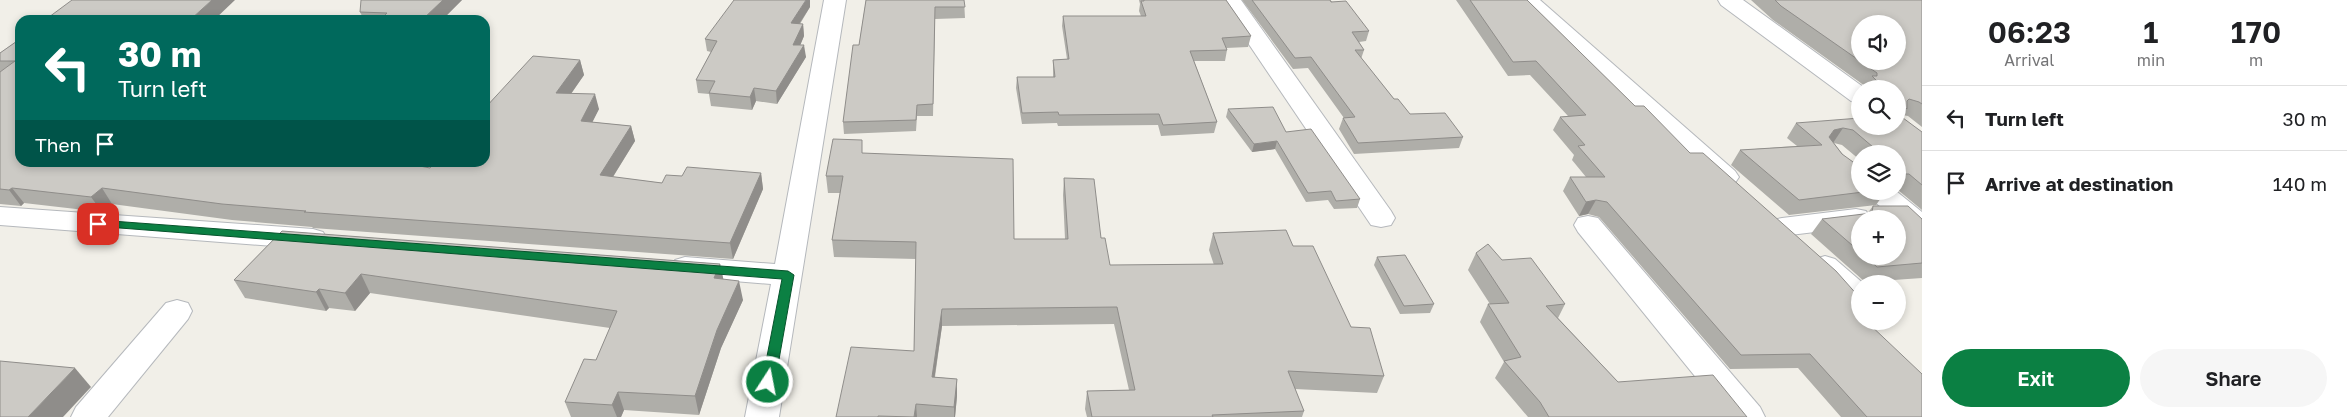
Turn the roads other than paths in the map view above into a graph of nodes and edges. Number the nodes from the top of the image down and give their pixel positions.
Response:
1 (835, 0) edge
2 (1230, 0) edge
3 (1527, 0) edge
4 (1729, 0) edge
5 (1851, 89) edge
6 (1746, 195) edge
7 (1890, 200) edge
8 (0, 216) edge
9 (1381, 218) dead end
10 (1913, 219) edge
11 (1588, 225) dead end
12 (335, 241) edge
13 (660, 265) edge
14 (788, 275) junction
15 (1851, 289) edge
16 (177, 311) dead end
17 (88, 417) edge
18 (762, 417) edge
19 (1748, 417) edge

1 - 14 street
2 - 9 street
3 - 6 street
4 - 5 street
7 - 10 street
8 - 12 street
10 - 15 street
11 - 19 street
13 - 14 street
14 - 18 street
16 - 17 street

